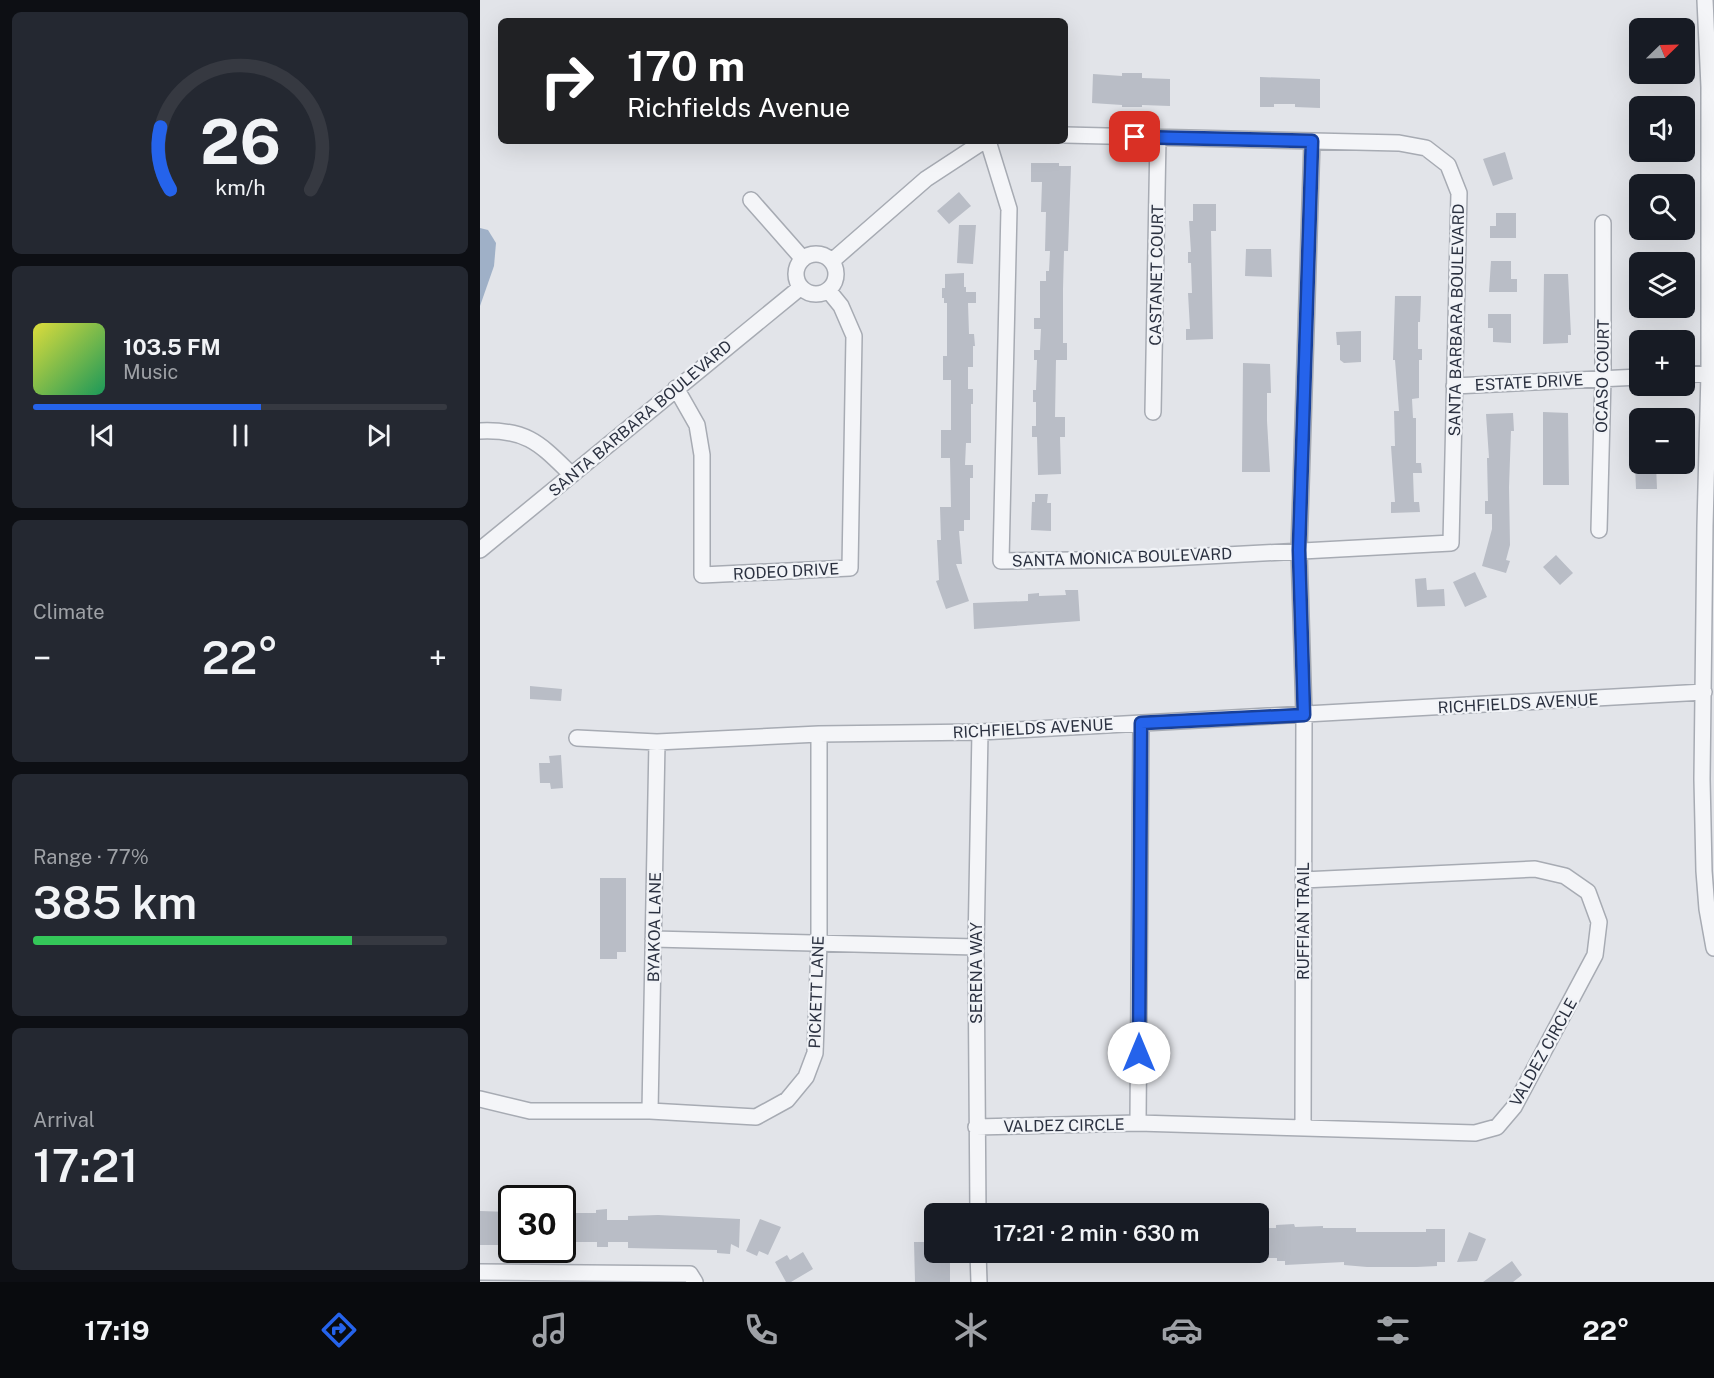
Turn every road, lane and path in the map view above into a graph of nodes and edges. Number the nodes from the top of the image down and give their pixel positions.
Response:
1 (1705, 0) edge
2 (1068, 135) edge
3 (1158, 137) junction
4 (1312, 141) junction
5 (981, 144) edge
6 (987, 144) edge
7 (751, 200) dead end
8 (1603, 223) dead end
9 (803, 259) junction
10 (832, 261) junction
11 (801, 286) junction
12 (828, 290) junction
13 (1709, 373) junction
14 (1695, 374) edge
15 (1629, 377) edge
16 (1603, 378) junction
17 (1454, 386) junction
18 (676, 388) junction
19 (1153, 412) dead end
20 (480, 431) edge
21 (572, 475) junction
22 (1599, 530) dead end
23 (1451, 543) joint
24 (480, 550) edge
25 (1299, 550) junction
26 (1704, 692) junction
27 (1304, 715) junction
28 (1141, 723) junction
29 (980, 732) junction
30 (819, 734) junction
31 (577, 738) dead end
32 (657, 742) junction
33 (1304, 880) junction
34 (653, 939) junction
35 (819, 944) junction
36 (976, 947) junction
37 (1714, 948) edge
38 (480, 1099) edge
39 (650, 1111) junction
40 (1138, 1123) junction
41 (976, 1127) junction
42 (1303, 1127) junction
43 (978, 1203) edge
44 (978, 1263) edge
45 (480, 1272) edge
46 (531, 1277) edge
47 (695, 1282) edge
48 (979, 1282) edge

1 - 13 street
2 - 3 street, SANTA BARBARA BOULEVARD
3 - 4 street, SANTA BARBARA BOULEVARD
3 - 19 street, CASTANET COURT
4 - 17 street, SANTA BARBARA BOULEVARD
4 - 25 street, RUFFIAN TRAIL
5 - 10 street
6 - 25 street, SANTA MONICA BOULEVARD
7 - 9 street
8 - 16 street, OCASO COURT
9 - 10 street
9 - 11 street
10 - 12 street
11 - 12 street
11 - 18 street, SANTA BARBARA BOULEVARD
12 - 18 street, RODEO DRIVE
13 - 14 street
13 - 26 street
15 - 16 street, ESTATE DRIVE
16 - 17 street, ESTATE DRIVE
16 - 22 street, OCASO COURT
17 - 23 street, SANTA BARBARA BOULEVARD
18 - 21 street, SANTA BARBARA BOULEVARD
20 - 21 street
21 - 24 street, SANTA BARBARA BOULEVARD
23 - 25 street, SANTA MONICA BOULEVARD
25 - 27 street, RUFFIAN TRAIL
26 - 27 street, RICHFIELDS AVENUE
26 - 37 street
27 - 28 street, RICHFIELDS AVENUE
27 - 33 street, RUFFIAN TRAIL
28 - 29 street, RICHFIELDS AVENUE
28 - 40 street
29 - 30 street, RICHFIELDS AVENUE
29 - 36 street, SERENA WAY
30 - 32 street, RICHFIELDS AVENUE
30 - 35 street, PICKETT LANE
31 - 32 street, RICHFIELDS AVENUE
32 - 34 street, BYAKOA LANE
33 - 42 street, RUFFIAN TRAIL
33 - 42 street, VALDEZ CIRCLE
34 - 35 street
34 - 39 street, BYAKOA LANE
35 - 36 street
35 - 39 street, PICKETT LANE
36 - 41 street, SERENA WAY
38 - 39 street, PICKETT LANE
40 - 41 street, VALDEZ CIRCLE
40 - 42 street, VALDEZ CIRCLE
41 - 43 street, SERENA WAY
44 - 48 street
45 - 46 street
46 - 47 street

